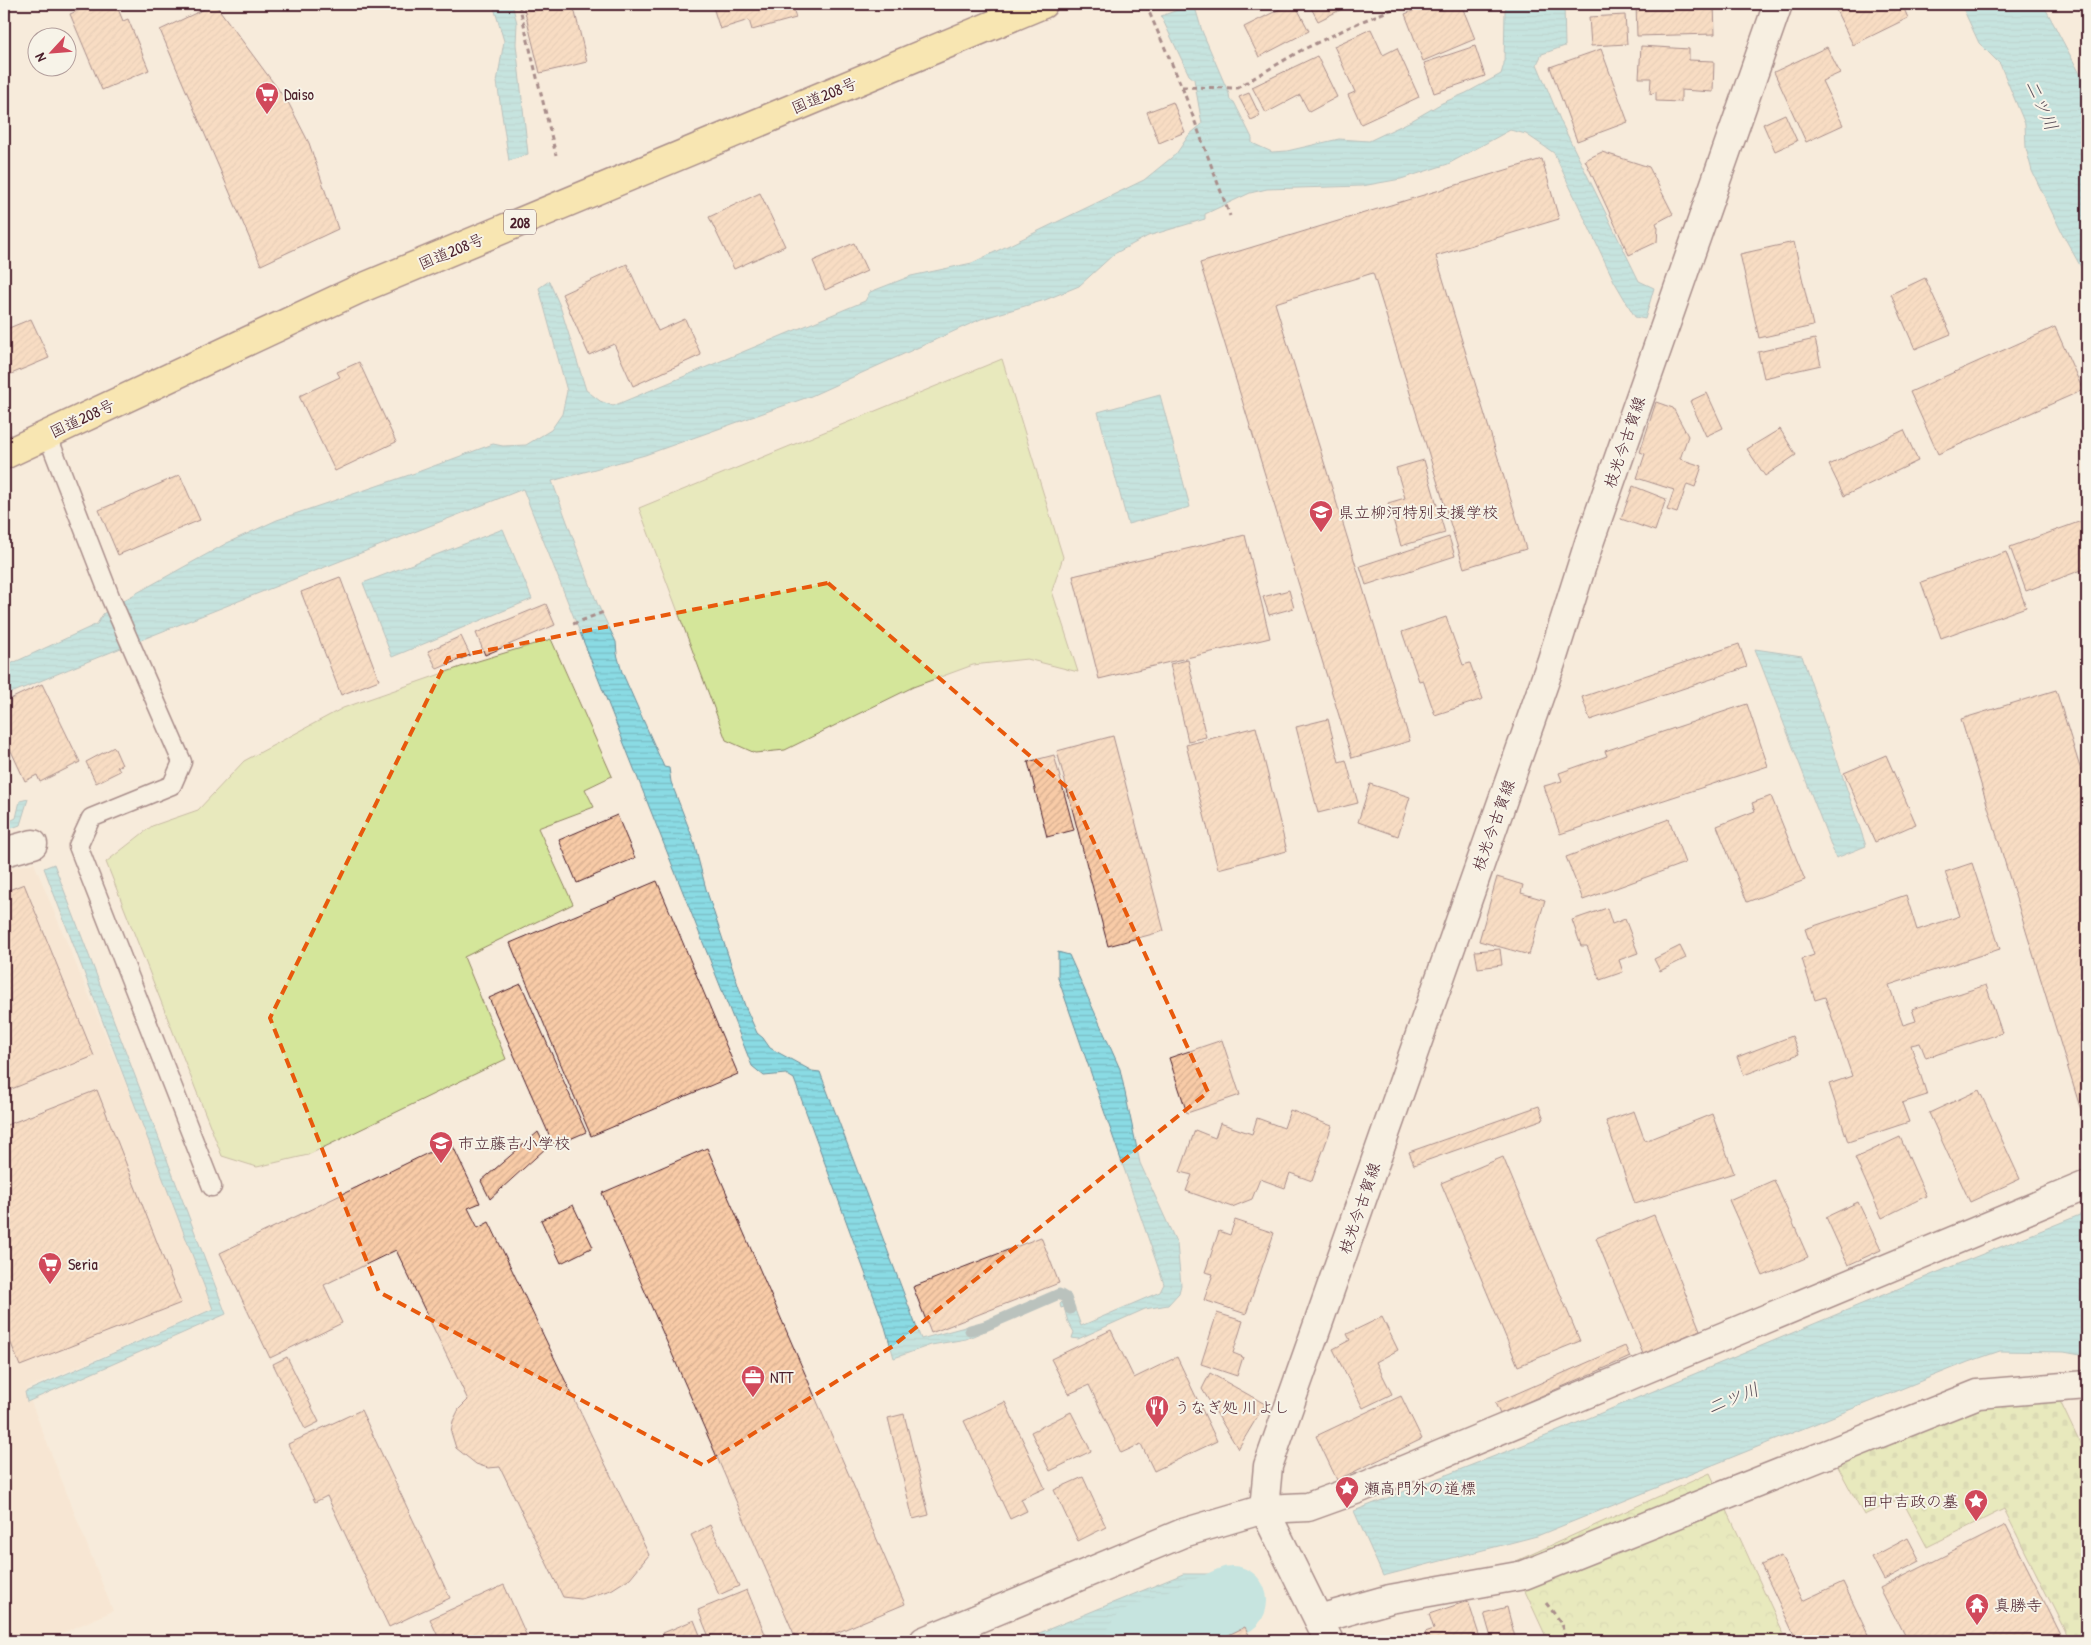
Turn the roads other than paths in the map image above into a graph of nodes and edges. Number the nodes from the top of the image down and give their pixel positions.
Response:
1 (1043, 4) edge
2 (1778, 4) edge
3 (46, 434) junction
4 (4, 455) edge
5 (33, 844) dead end
6 (4, 852) edge
7 (2087, 1185) edge
8 (212, 1187) dead end
9 (2087, 1385) edge
10 (1264, 1510) junction
11 (1324, 1630) edge
12 (924, 1641) edge

1 - 3 highway, 国道208号 / 208
2 - 10 street, 枝光今古賀線
3 - 4 highway, 国道208号 / 208
3 - 8 lane
5 - 6 street
7 - 10 street
9 - 11 street
10 - 11 street
10 - 12 street

